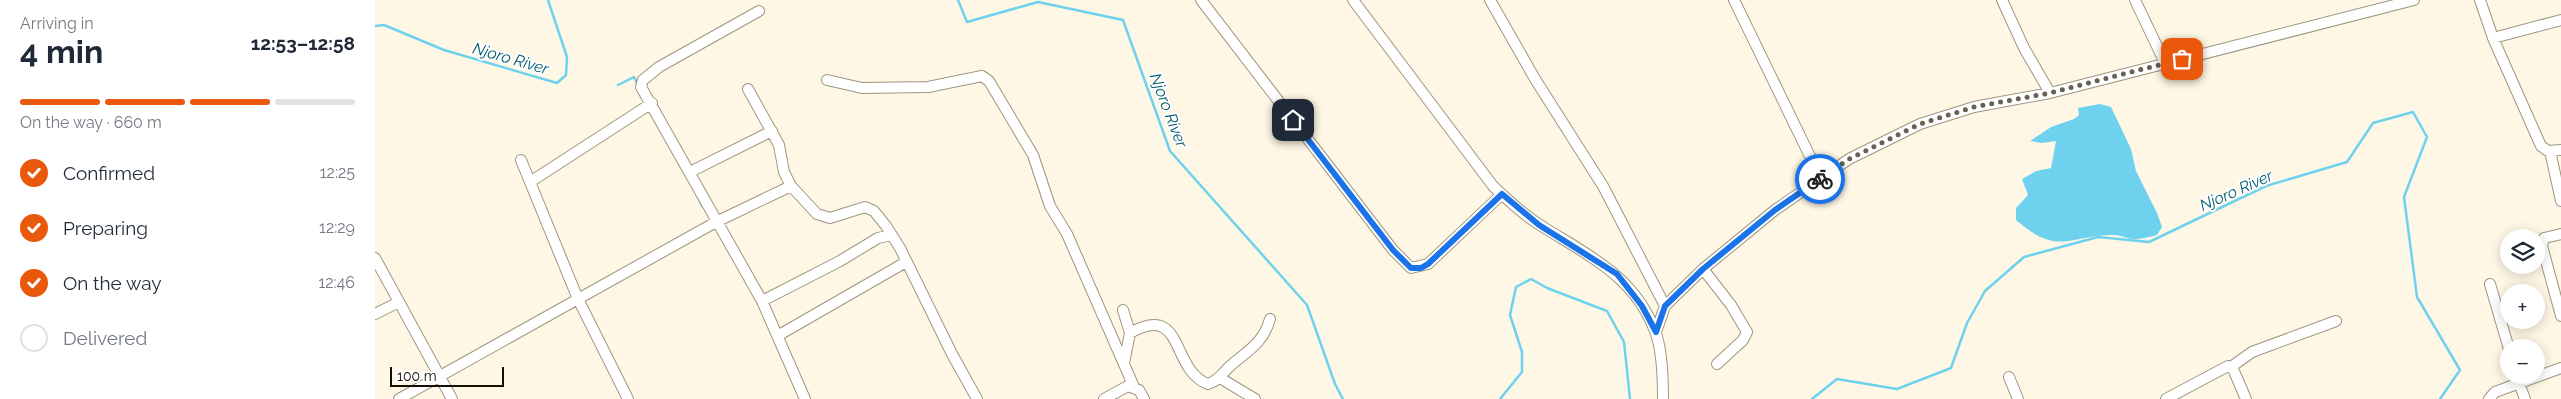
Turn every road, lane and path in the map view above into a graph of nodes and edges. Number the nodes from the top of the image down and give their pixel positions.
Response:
1 (1201, 0) edge
2 (1353, 0) edge
3 (1490, 0) edge
4 (1735, 0) edge
5 (2002, 0) edge
6 (2135, 0) edge
7 (2414, 0) edge
8 (2480, 0) edge
9 (2396, 2) edge
10 (759, 11) dead end
11 (2561, 20) edge
12 (2493, 38) junction
13 (2165, 64) junction
14 (827, 80) dead end
15 (748, 89) dead end
16 (2050, 93) junction
17 (651, 103) junction
18 (772, 130) junction
19 (2561, 150) edge
20 (2550, 151) junction
21 (521, 160) dead end
22 (690, 172) junction
23 (1821, 179) junction
24 (530, 182) junction
25 (791, 186) junction
26 (1502, 194) junction
27 (2561, 201) edge
28 (716, 222) junction
29 (892, 234) junction
30 (2561, 234) edge
31 (375, 258) edge
32 (906, 262) junction
33 (1703, 269) junction
34 (2490, 284) dead end
35 (578, 299) junction
36 (762, 301) junction
37 (399, 302) junction
38 (1665, 306) junction
39 (1123, 310) dead end
40 (375, 314) edge
41 (2561, 316) edge
42 (1270, 320) dead end
43 (2336, 321) dead end
44 (1656, 332) junction
45 (1130, 333) junction
46 (779, 335) junction
47 (2506, 339) edge
48 (1124, 363) junction
49 (1717, 364) dead end
50 (2231, 367) junction
51 (2561, 368) edge
52 (2545, 372) edge
53 (2009, 376) dead end
54 (441, 377) junction
55 (1220, 378) junction
56 (2509, 384) edge
57 (2519, 384) edge
58 (1134, 388) junction
59 (399, 399) edge
60 (452, 399) edge
61 (628, 399) edge
62 (805, 399) edge
63 (977, 399) edge
64 (1104, 399) edge
65 (1144, 399) edge
66 (1255, 399) edge
67 (1663, 399) edge
68 (2018, 399) edge
69 (2166, 399) edge
70 (2246, 399) edge
71 (2489, 399) edge
72 (2525, 399) edge

1 - 26 street
2 - 26 street
3 - 38 street
4 - 23 street
5 - 16 street
6 - 13 street
7 - 9 street
8 - 12 street
9 - 13 street
10 - 17 street
11 - 12 street
12 - 20 street
13 - 16 street
14 - 48 street
15 - 18 street
16 - 23 street
17 - 22 street
17 - 24 street
18 - 22 street
18 - 25 street
19 - 20 street
20 - 27 street
21 - 24 street
22 - 28 street
23 - 33 street
24 - 35 street
25 - 28 street
25 - 29 street
26 - 44 street
28 - 35 street
28 - 36 street
29 - 32 street
29 - 36 street
30 - 41 street
31 - 37 street
32 - 46 street
32 - 63 street
33 - 38 street
33 - 49 street
34 - 47 street
35 - 54 street
35 - 61 street
36 - 46 street
37 - 40 street
37 - 54 street
38 - 44 street
39 - 45 street
42 - 55 street
43 - 50 street
44 - 67 street
45 - 48 street
45 - 55 street
46 - 62 street
48 - 58 street
50 - 69 street
50 - 70 street
51 - 52 street
53 - 68 street
54 - 59 street
54 - 60 street
55 - 66 street
56 - 71 street
57 - 72 street
58 - 64 street
58 - 65 street

